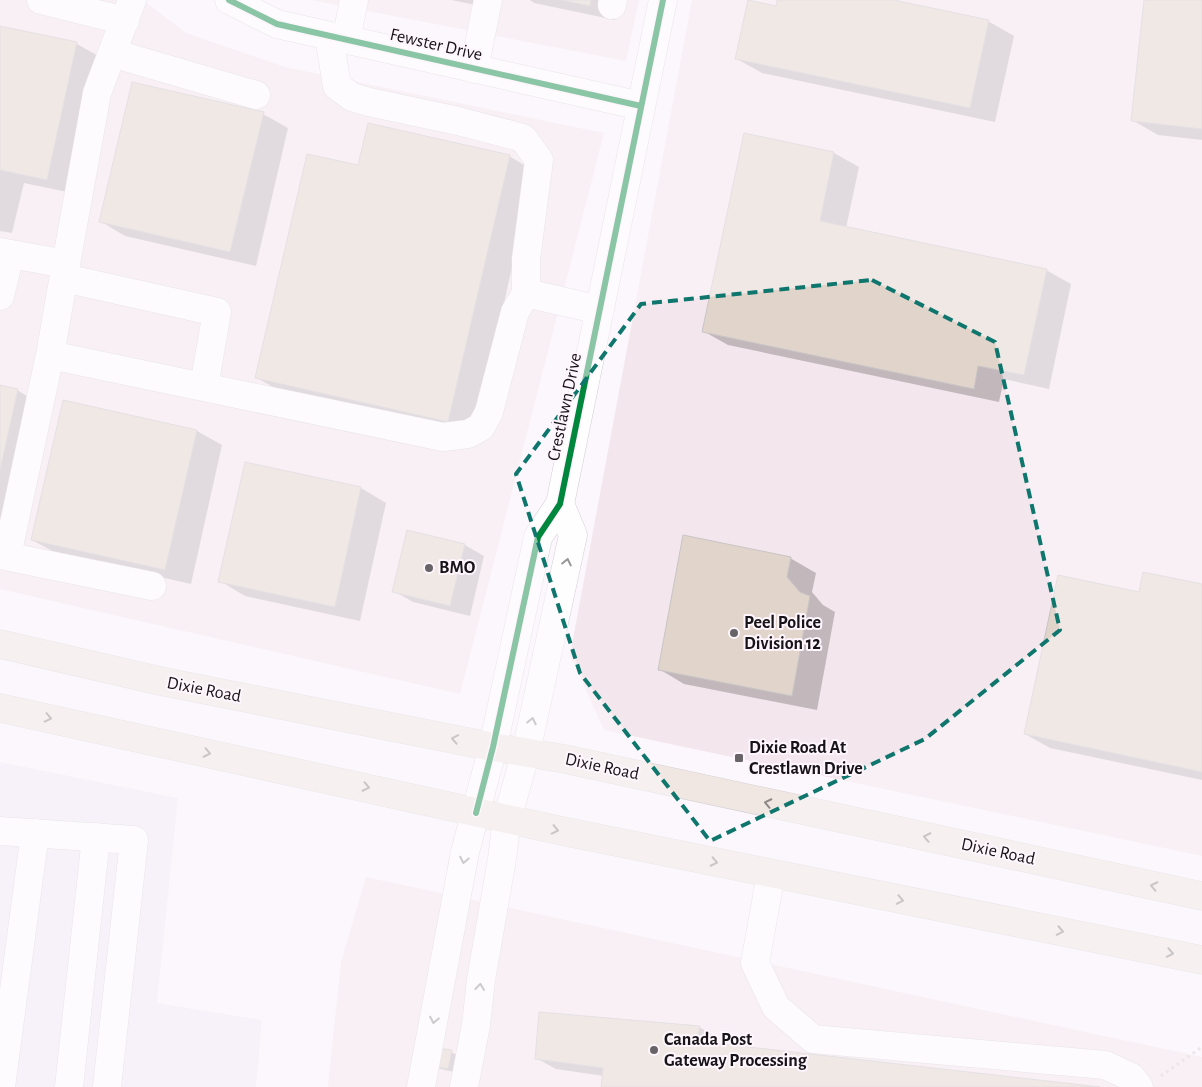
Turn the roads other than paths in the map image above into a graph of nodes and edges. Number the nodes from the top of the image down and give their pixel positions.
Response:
1 (41, 0) edge
2 (229, 0) edge
3 (354, 0) edge
4 (488, 0) edge
5 (663, 0) edge
6 (129, 10) edge
7 (338, 38) junction
8 (112, 54) junction
9 (474, 68) junction
10 (256, 95) dead end
11 (641, 106) junction
12 (5, 253) edge
13 (65, 271) junction
14 (526, 293) junction
15 (0, 296) edge
16 (600, 310) junction
17 (50, 355) junction
18 (204, 386) junction
19 (560, 504) junction
20 (4, 556) edge
21 (152, 586) dead end
22 (0, 644) edge
23 (0, 708) edge
24 (493, 747) junction
25 (526, 752) junction
26 (476, 813) junction
27 (507, 819) junction
28 (0, 831) edge
29 (35, 833) junction
30 (96, 838) junction
31 (771, 874) junction
32 (1202, 896) edge
33 (1202, 960) edge
34 (1147, 1084) edge
35 (1, 1087) edge
36 (69, 1087) edge
37 (107, 1087) edge
38 (421, 1087) edge
39 (464, 1087) edge

1 - 6 street
2 - 7 street, Fewster Drive
3 - 7 street
4 - 9 street
5 - 11 street, Crestlawn Drive
6 - 8 street
7 - 9 street, Fewster Drive
7 - 14 street
8 - 10 street
8 - 13 street
9 - 11 street, Fewster Drive
11 - 16 street, Crestlawn Drive
12 - 13 street
12 - 15 street
13 - 17 street
13 - 18 street
14 - 16 street
14 - 18 street
16 - 19 street, Crestlawn Drive
17 - 18 street
17 - 20 street
19 - 24 street, Crestlawn Drive
25 -> 19 street
20 - 21 street
24 -> 22 main road, Dixie Road
23 -> 26 main road
24 - 25 main road, Dixie Road
24 - 26 street, Crestlawn Drive
25 - 27 street
32 -> 25 main road, Dixie Road
26 - 27 main road
26 -> 38 street, Crestlawn Drive
27 -> 31 main road
39 -> 27 street
28 - 29 street
29 - 30 street
29 - 35 street
30 - 36 street
30 - 37 street
31 -> 33 main road
31 - 34 street

